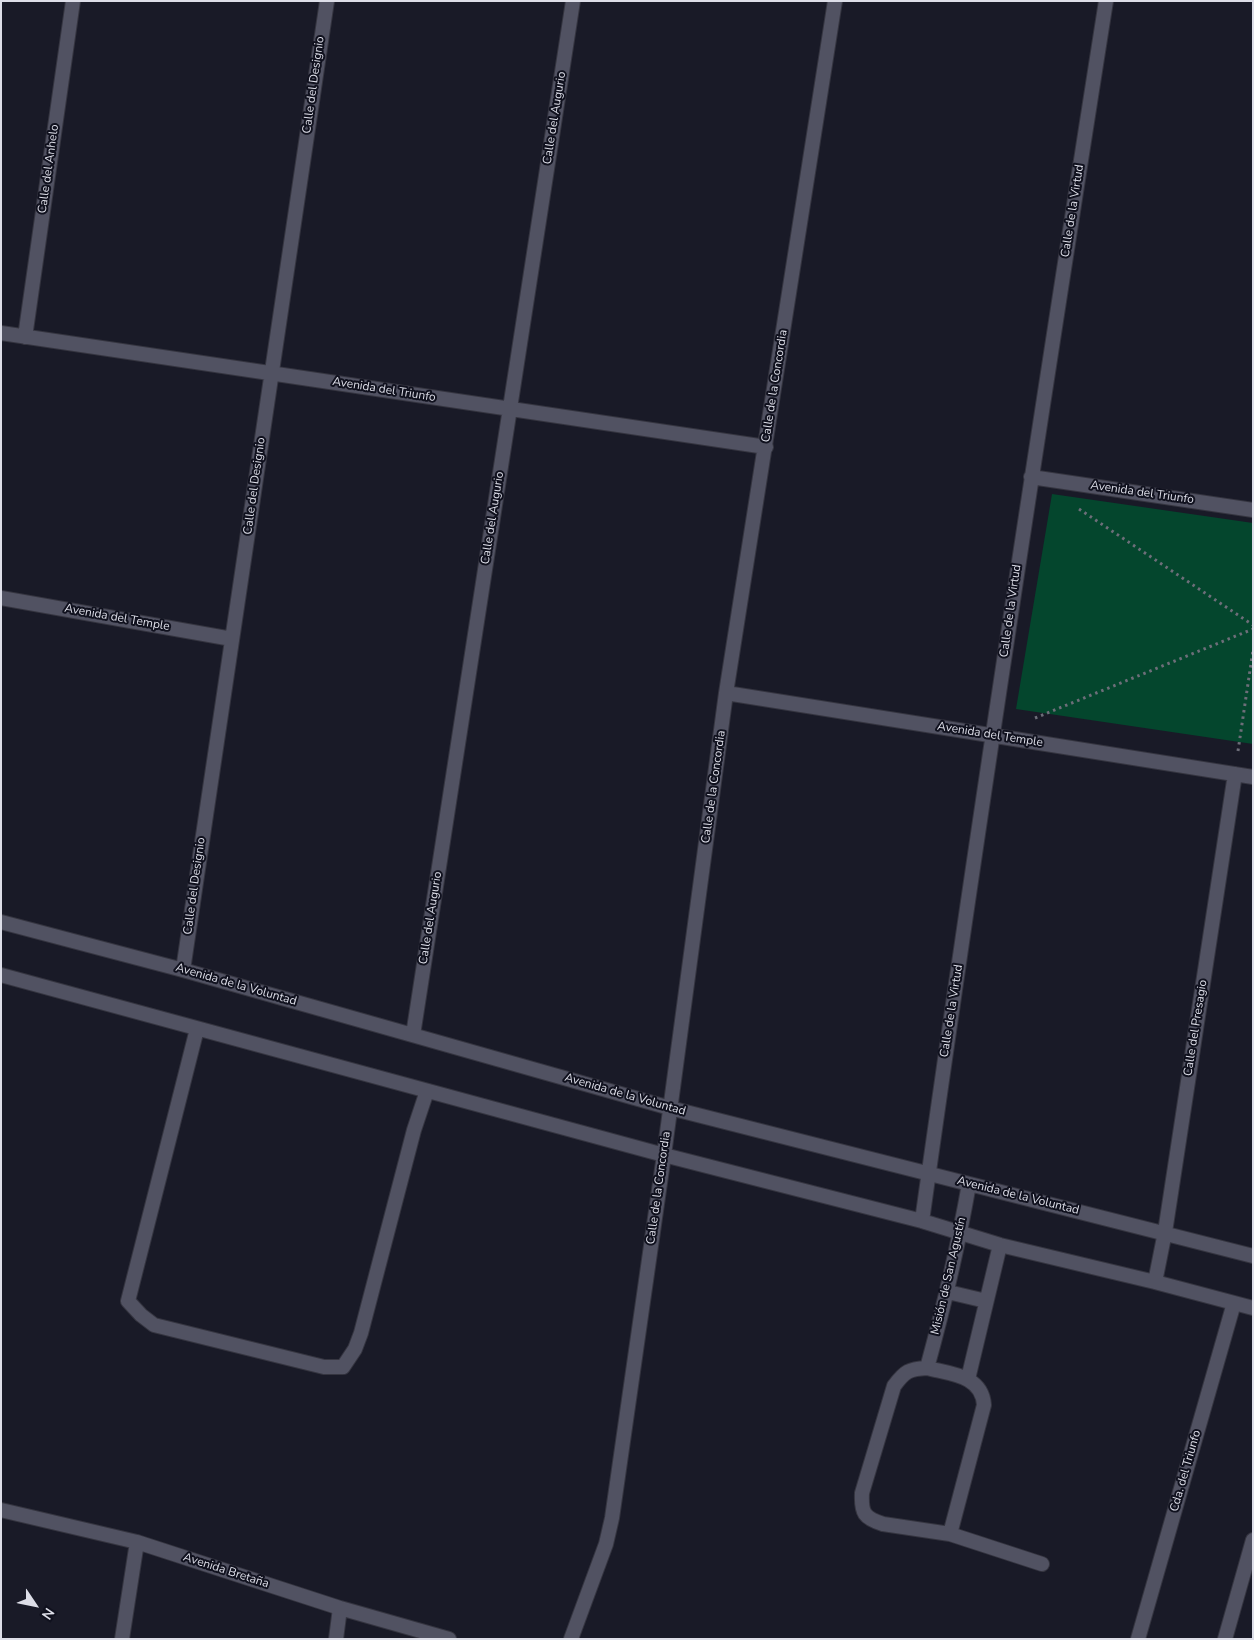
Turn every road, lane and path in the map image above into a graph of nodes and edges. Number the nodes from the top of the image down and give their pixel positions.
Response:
1 (73, 1) edge
2 (327, 1) edge
3 (572, 1) edge
4 (835, 1) edge
5 (1106, 1) edge
6 (1, 333) edge
7 (25, 337) junction
8 (272, 373) junction
9 (510, 409) junction
10 (766, 447) junction
11 (1031, 477) junction
12 (1072, 504) dead end
13 (1253, 510) edge
14 (1, 598) edge
15 (1253, 627) edge
16 (232, 639) junction
17 (1253, 650) edge
18 (726, 693) junction
19 (1029, 721) dead end
20 (993, 736) junction
21 (1234, 774) junction
22 (1253, 777) edge
23 (1, 922) edge
24 (183, 970) junction
25 (1, 975) edge
26 (196, 1029) junction
27 (414, 1035) junction
28 (427, 1091) junction
29 (670, 1108) junction
30 (664, 1155) junction
31 (928, 1173) junction
32 (969, 1184) junction
33 (922, 1221) junction
34 (961, 1232) junction
35 (1165, 1232) junction
36 (1000, 1245) junction
37 (1253, 1256) edge
38 (1155, 1282) junction
39 (948, 1292) junction
40 (986, 1301) junction
41 (1234, 1303) junction
42 (1253, 1308) edge
43 (927, 1368) junction
44 (968, 1379) junction
45 (1, 1510) edge
46 (950, 1534) junction
47 (1253, 1540) edge
48 (138, 1542) junction
49 (1042, 1564) dead end
50 (340, 1608) junction
51 (122, 1639) edge
52 (336, 1639) edge
53 (449, 1639) edge
54 (571, 1639) edge
55 (1138, 1639) edge
56 (1225, 1639) edge

1 - 7 street, Calle del Anhelo
2 - 8 street, Calle del Designio
3 - 9 street, Calle del Augurio
4 - 10 street, Calle de la Concordia
5 - 11 street, Calle de la Virtud
6 - 7 street, Avenida del Triunfo
7 - 8 street, Avenida del Triunfo
8 - 9 street, Avenida del Triunfo
8 - 16 street, Calle del Designio
9 - 10 street, Avenida del Triunfo
9 - 27 street, Calle del Augurio
10 - 18 street, Calle de la Concordia
11 - 13 street, Avenida del Triunfo
11 - 20 street, Calle de la Virtud
12 - 15 path
14 - 16 street, Avenida del Temple
15 - 19 path
16 - 24 street, Calle del Designio
17 - 21 path
18 - 20 street, Avenida del Temple
18 - 29 street, Calle de la Concordia
20 - 21 street, Avenida del Temple
20 - 31 street, Calle de la Virtud
21 - 22 street, Avenida del Temple
21 - 35 street, Calle del Presagio
23 - 24 street, Avenida de la Voluntad
24 - 27 street, Avenida de la Voluntad
25 - 26 street
26 - 28 street
26 - 28 street
27 - 29 street, Avenida de la Voluntad
28 - 30 street
29 - 30 street, Calle de la Concordia
29 - 31 street, Avenida de la Voluntad
30 - 33 street
30 - 54 street, Calle de la Concordia
31 - 32 street, Avenida de la Voluntad
31 - 33 street, Calle de la Virtud
32 - 34 street, Misión de San Agustín
32 - 35 street, Avenida de la Voluntad
33 - 34 street
34 - 36 street
34 - 39 street, Misión de San Agustín
35 - 37 street, Avenida de la Voluntad
35 - 38 street, Calle del Presagio
36 - 38 street
36 - 40 street
38 - 41 street
39 - 40 street
39 - 43 street, Misión de San Agustín
40 - 44 street
41 - 42 street
41 - 55 street, Cda. del Triunfo
43 - 44 street
43 - 46 street
44 - 46 street
45 - 48 street, Avenida Bretaña
46 - 49 street
47 - 56 street
48 - 50 street, Avenida Bretaña
48 - 51 street
50 - 52 street
50 - 53 street, Avenida Bretaña

